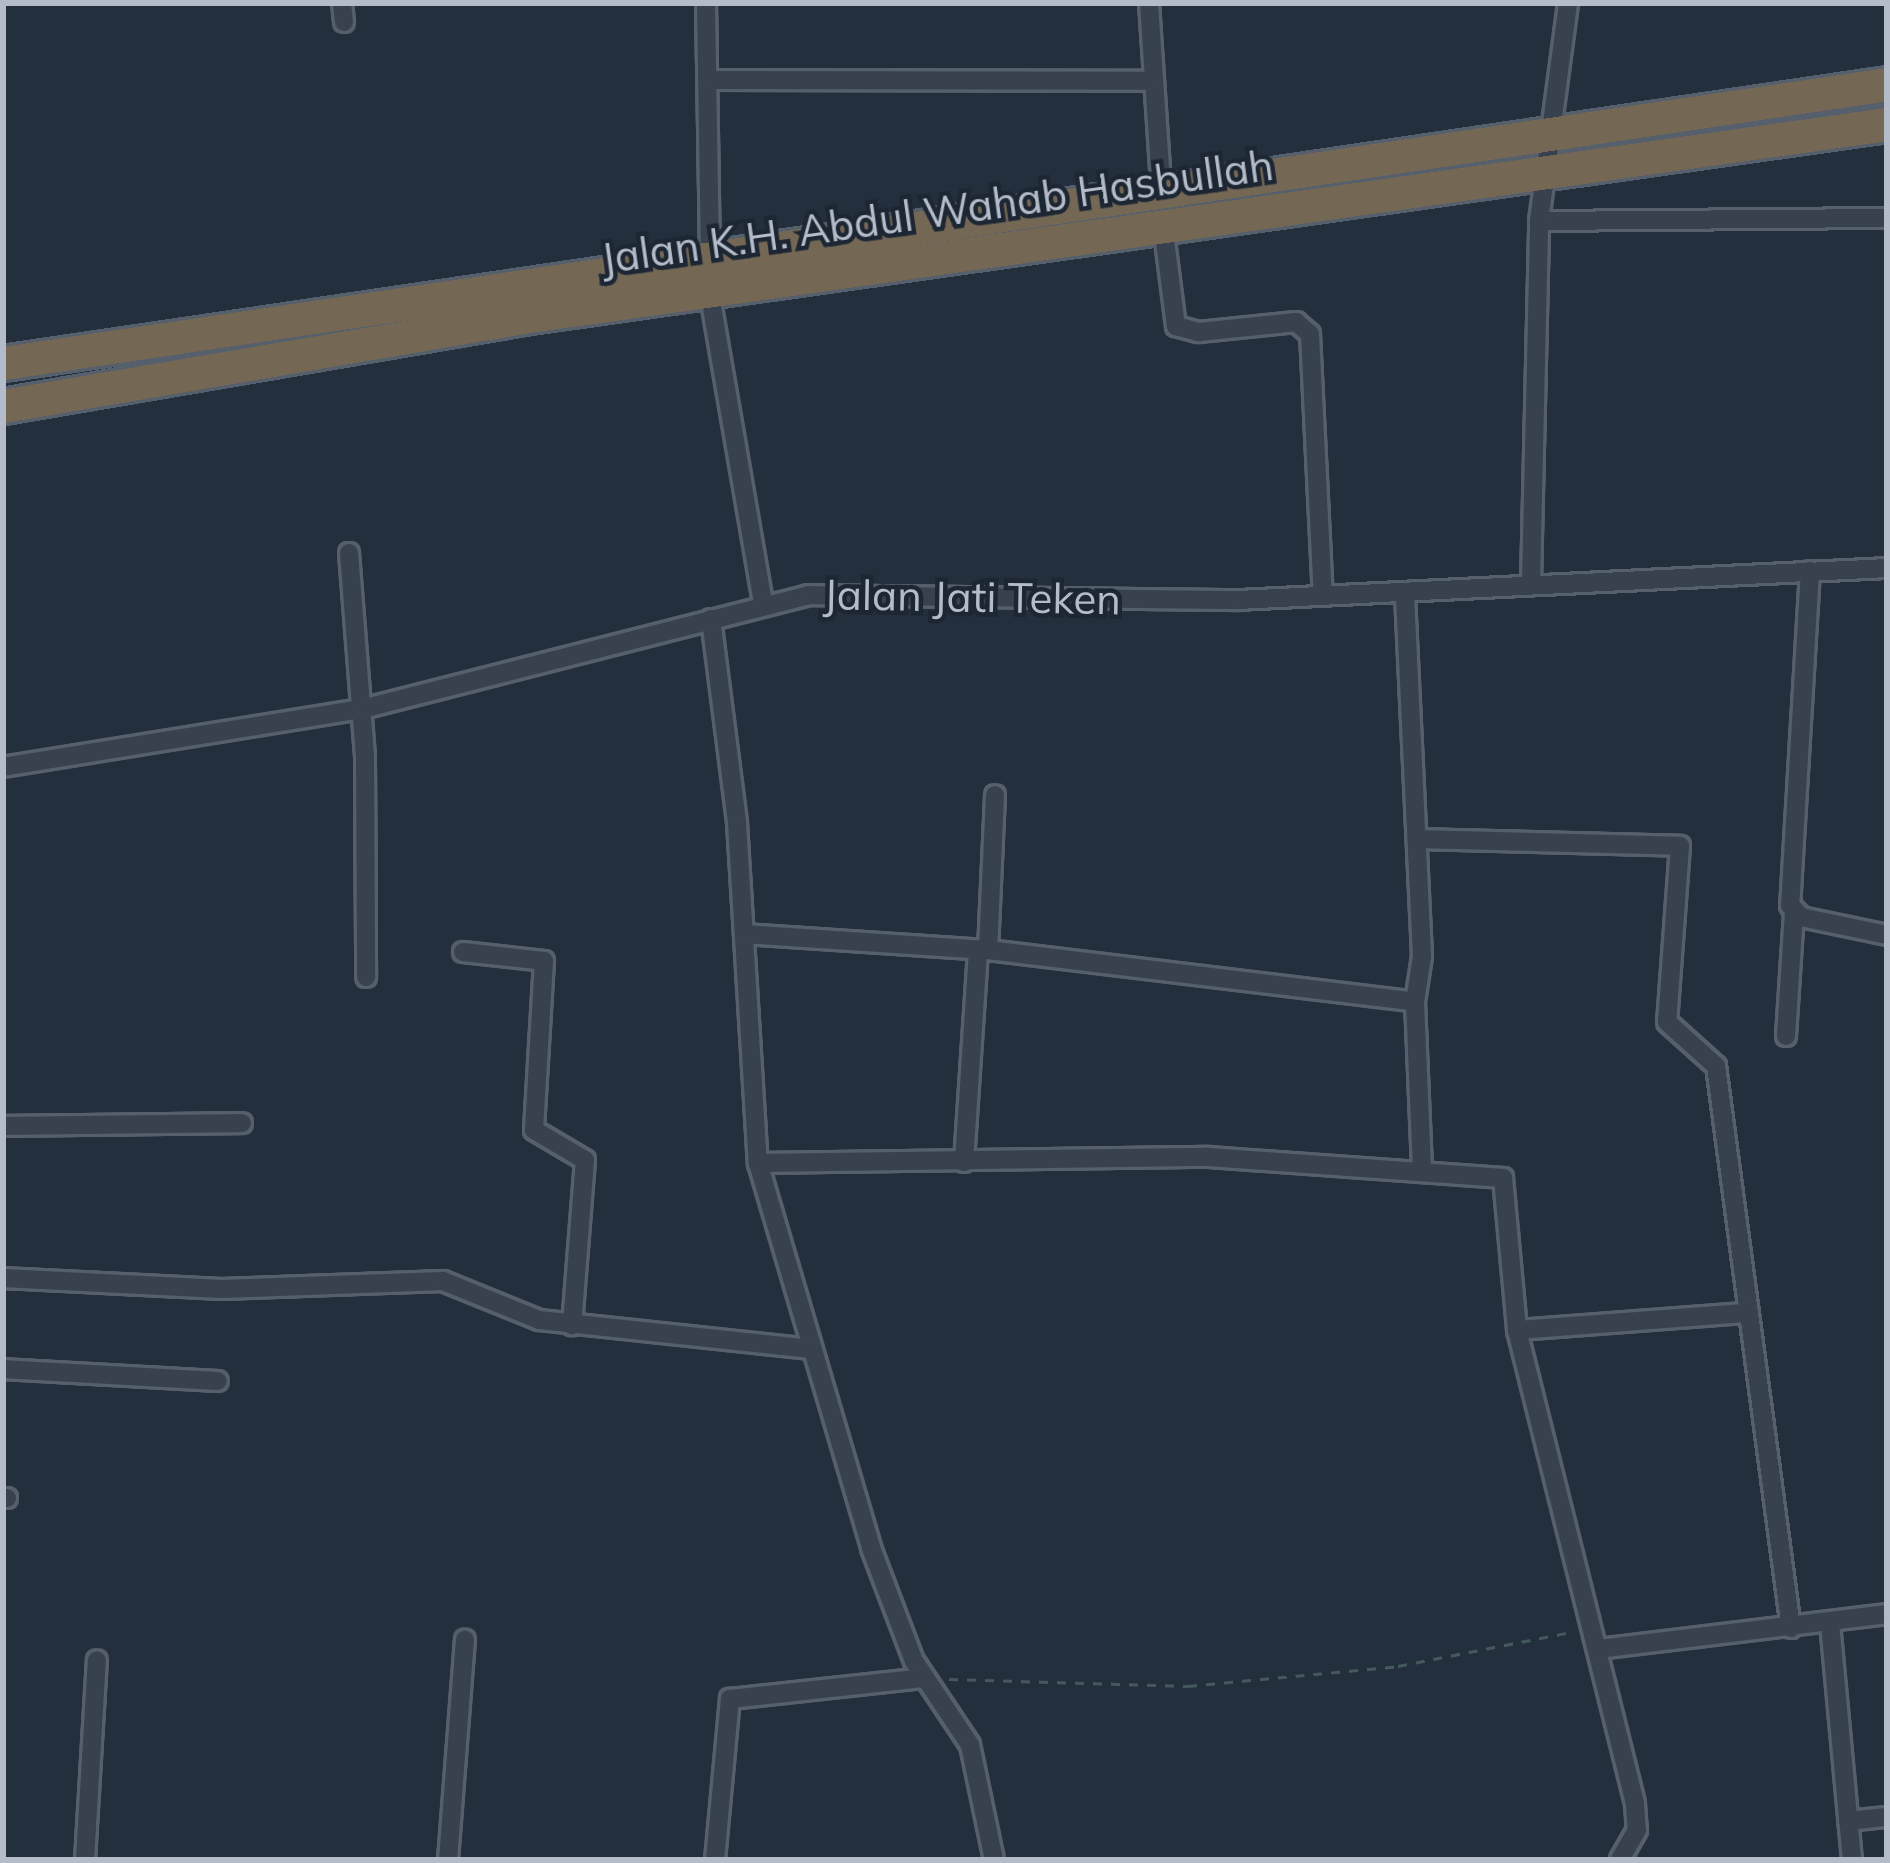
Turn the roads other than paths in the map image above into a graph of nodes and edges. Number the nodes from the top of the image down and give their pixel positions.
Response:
1 (706, 3) edge
2 (1149, 3) edge
3 (1568, 3) edge
4 (710, 80) junction
5 (1153, 81) junction
6 (1887, 84) edge
7 (1887, 124) edge
8 (1555, 129) junction
9 (1547, 170) junction
10 (1161, 186) junction
11 (1887, 218) edge
12 (1539, 221) junction
13 (1163, 225) junction
14 (710, 253) junction
15 (519, 282) junction
16 (723, 288) junction
17 (481, 323) junction
18 (209, 329) junction
19 (3, 363) edge
20 (3, 406) edge
21 (349, 553) dead end
22 (1887, 568) edge
23 (1810, 571) junction
24 (1531, 583) junction
25 (1405, 592) junction
26 (1323, 596) junction
27 (763, 602) junction
28 (711, 619) junction
29 (362, 710) junction
30 (3, 767) edge
31 (995, 796) dead end
32 (1417, 839) junction
33 (1794, 913) junction
34 (745, 934) junction
35 (1887, 934) edge
36 (983, 949) junction
37 (463, 952) dead end
38 (366, 977) dead end
39 (1415, 1002) junction
40 (1786, 1036) dead end
41 (242, 1123) dead end
42 (3, 1126) edge
43 (758, 1162) junction
44 (964, 1162) junction
45 (1422, 1166) junction
46 (3, 1278) edge
47 (1745, 1313) junction
48 (572, 1325) junction
49 (1517, 1330) junction
50 (811, 1349) junction
51 (3, 1369) edge
52 (218, 1381) dead end
53 (1887, 1614) edge
54 (1830, 1623) junction
55 (1791, 1628) junction
56 (465, 1640) dead end
57 (1598, 1649) junction
58 (98, 1660) dead end
59 (923, 1678) junction
60 (1887, 1817) edge
61 (1848, 1821) junction
62 (85, 1860) edge
63 (448, 1860) edge
64 (716, 1860) edge
65 (994, 1860) edge
66 (1620, 1860) edge
67 (1852, 1860) edge

1 - 4 street
2 - 5 street
3 - 8 street
4 - 5 street
4 - 14 street
5 - 10 street
6 - 8 highway, Jalan K.H. Abdul Wahab Hasbullah
7 - 9 highway, Jalan K.H. Abdul Wahab Hasbullah
8 - 9 street
8 - 10 highway, Jalan K.H. Abdul Wahab Hasbullah
9 - 12 street
9 - 13 highway, Jalan K.H. Abdul Wahab Hasbullah
10 - 14 highway, Jalan K.H. Abdul Wahab Hasbullah
11 - 12 street
12 - 24 street
13 - 16 highway, Jalan K.H. Abdul Wahab Hasbullah
13 - 26 street
14 - 15 highway, Jalan K.H. Abdul Wahab Hasbullah
15 - 16 highway
15 - 18 highway, Jalan K.H. Abdul Wahab Hasbullah
16 - 17 highway, Jalan K.H. Abdul Wahab Hasbullah
16 - 27 street
17 - 18 highway
17 - 20 highway, Jalan K.H. Abdul Wahab Hasbullah
18 - 19 highway, Jalan K.H. Abdul Wahab Hasbullah
21 - 29 street
22 - 23 street, Jalan Jati Teken
23 - 24 street, Jalan Jati Teken
23 - 33 street
24 - 25 street, Jalan Jati Teken
25 - 26 street, Jalan Jati Teken
25 - 32 street
26 - 27 street, Jalan Jati Teken
27 - 28 street, Jalan Jati Teken
28 - 29 street, Jalan Jati Teken
28 - 34 street
29 - 30 street, Jalan Jati Teken
29 - 38 street
31 - 36 street
32 - 39 street
32 - 47 street
33 - 35 street
33 - 40 street
34 - 36 street
34 - 43 street
36 - 39 street
36 - 44 street
37 - 48 street
39 - 45 street
41 - 42 street
43 - 44 street
43 - 50 street
44 - 45 street
45 - 49 street
46 - 48 street
47 - 49 street
47 - 55 street
48 - 50 street
49 - 57 street
50 - 59 street
51 - 52 street
53 - 54 street
54 - 55 street
54 - 61 street
55 - 57 street
56 - 63 street
57 - 66 street
58 - 62 street
59 - 64 street
59 - 65 street
60 - 61 street
61 - 67 street

